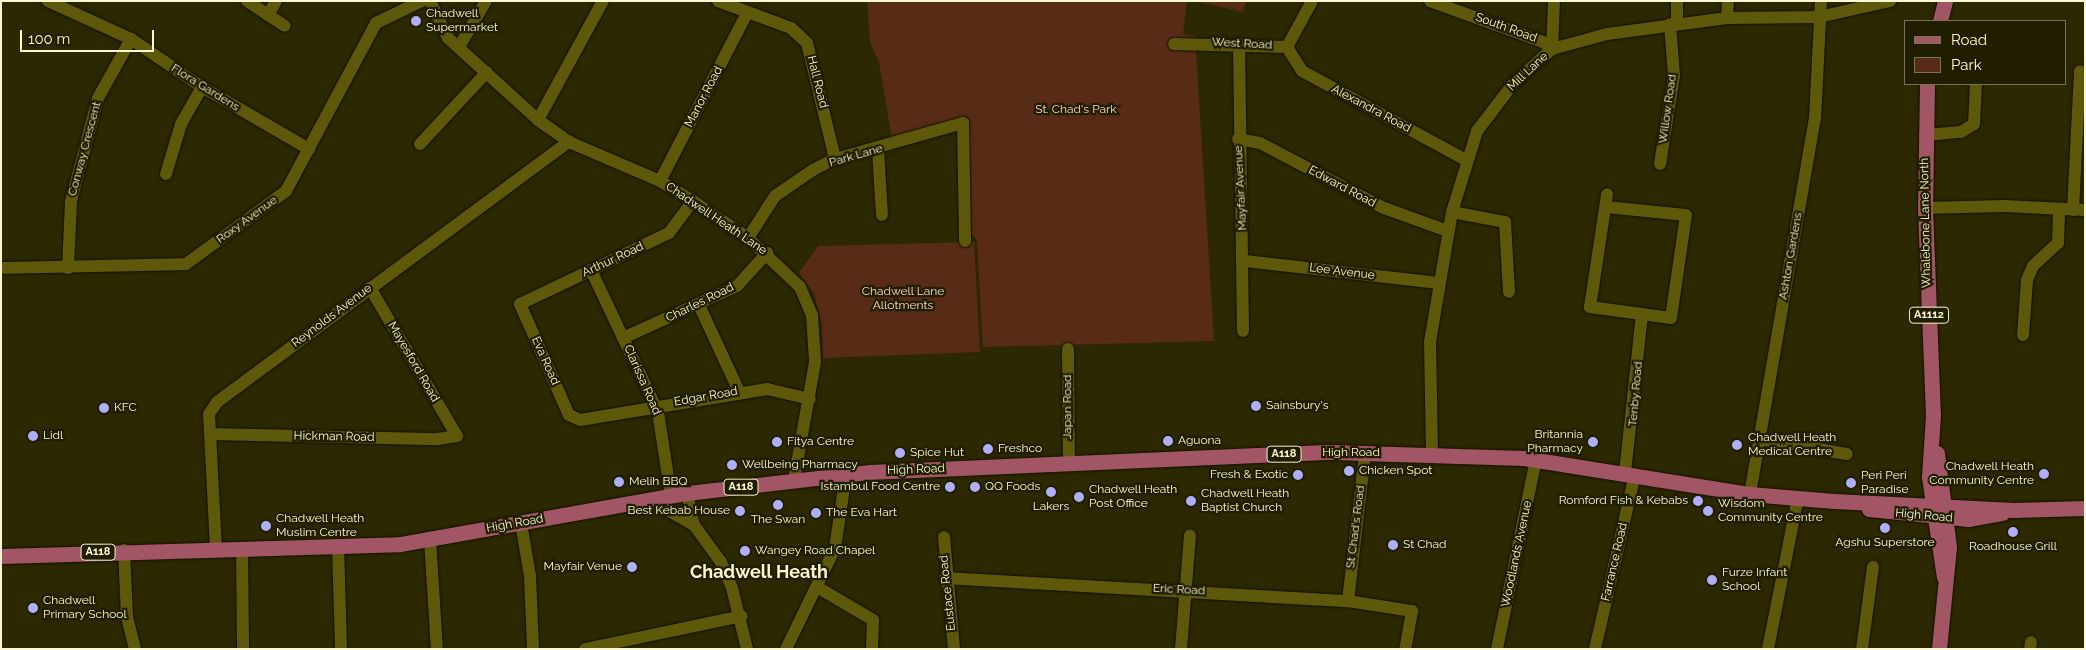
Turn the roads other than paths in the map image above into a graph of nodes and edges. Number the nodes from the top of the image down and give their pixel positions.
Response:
1 (48, 1) edge
2 (247, 1) edge
3 (276, 1) edge
4 (422, 1) edge
5 (430, 1) edge
6 (486, 1) edge
7 (604, 1) edge
8 (718, 1) edge
9 (1312, 1) edge
10 (1430, 1) edge
11 (1554, 1) edge
12 (1677, 1) edge
13 (1728, 1) edge
14 (1821, 1) edge
15 (1890, 1) edge
16 (1946, 1) edge
17 (748, 12) junction
18 (268, 14) junction
19 (1819, 17) junction
20 (1727, 18) junction
21 (1940, 20) edge
22 (1674, 23) junction
23 (285, 26) dead end
24 (131, 39) junction
25 (1174, 44) dead end
26 (1239, 44) junction
27 (459, 47) junction
28 (1287, 47) junction
29 (1552, 49) junction
30 (2080, 71) dead end
31 (487, 72) junction
32 (1927, 85) edge
33 (1976, 85) edge
34 (202, 88) junction
35 (538, 120) junction
36 (1925, 135) junction
37 (1238, 139) junction
38 (568, 142) junction
39 (420, 144) dead end
40 (309, 149) junction
41 (878, 150) junction
42 (835, 159) junction
43 (1466, 160) junction
44 (1660, 164) dead end
45 (166, 174) dead end
46 (660, 181) junction
47 (693, 201) junction
48 (1924, 208) junction
49 (2059, 209) junction
50 (2079, 210) edge
51 (1452, 212) junction
52 (882, 215) dead end
53 (1448, 231) junction
54 (748, 238) junction
55 (965, 241) dead end
56 (767, 253) junction
57 (1245, 261) junction
58 (1, 268) edge
59 (68, 268) junction
60 (591, 270) junction
61 (1439, 283) junction
62 (370, 288) junction
63 (1509, 292) dead end
64 (520, 304) joint
65 (699, 305) junction
66 (1642, 314) junction
67 (1243, 332) dead end
68 (2023, 335) dead end
69 (623, 338) junction
70 (1068, 349) dead end
71 (739, 391) junction
72 (810, 399) junction
73 (655, 407) junction
74 (572, 418) joint
75 (211, 434) junction
76 (457, 436) joint
77 (1760, 439) junction
78 (1365, 453) junction
79 (1432, 454) junction
80 (1847, 454) dead end
81 (1536, 459) junction
82 (1069, 465) junction
83 (846, 474) junction
84 (1630, 474) junction
85 (794, 480) junction
86 (687, 493) junction
87 (1750, 494) junction
88 (671, 496) junction
89 (1798, 498) junction
90 (649, 500) junction
91 (2085, 508) edge
92 (1940, 512) junction
93 (521, 523) junction
94 (694, 525) junction
95 (1190, 535) dead end
96 (944, 537) dead end
97 (430, 539) junction
98 (338, 546) junction
99 (216, 548) junction
100 (242, 548) junction
101 (124, 550) junction
102 (1, 556) edge
103 (1873, 567) dead end
104 (945, 578) junction
105 (817, 587) junction
106 (1186, 590) junction
107 (1348, 600) junction
108 (742, 616) junction
109 (136, 649) edge
110 (243, 649) edge
111 (341, 649) edge
112 (437, 649) edge
113 (533, 649) edge
114 (585, 649) edge
115 (747, 649) edge
116 (786, 649) edge
117 (872, 649) edge
118 (954, 649) edge
119 (1181, 649) edge
120 (1406, 649) edge
121 (1497, 649) edge
122 (1595, 649) edge
123 (1768, 649) edge
124 (1862, 649) edge
125 (1939, 649) edge

1 - 24 street, Flora Gardens
2 - 18 street
3 - 18 street
4 - 40 street, Roxy Avenue
5 - 27 street, Chadwell Heath Lane
6 - 27 street
7 - 35 street
8 - 17 street, Hall Road
9 - 28 street, West Road
10 - 29 street, South Road
11 - 29 street
12 - 22 street, Willow Road
13 - 20 street
14 - 19 street, Ashton Gardens
15 - 19 street, Mill Lane
16 - 21 main road
17 - 42 street, Hall Road
17 - 46 street, Manor Road
18 - 23 street
19 - 20 street, Mill Lane
19 - 77 street, Ashton Gardens
20 - 22 street, Mill Lane
22 - 29 street, Mill Lane
22 - 44 street, Willow Road
24 - 34 street, Flora Gardens
24 - 59 street, Conway Crescent
25 - 26 street, West Road
26 - 28 street, West Road
26 - 37 street, Mayfair Avenue
27 - 31 street, Chadwell Heath Lane
28 - 43 street, Alexandra Road
29 - 43 street, Mill Lane
30 - 50 street
31 - 35 street, Chadwell Heath Lane
31 - 39 street
32 - 36 main road, Whalebone Lane North / A1112
33 - 36 street
34 - 40 street, Flora Gardens
34 - 45 street
35 - 38 street, Chadwell Heath Lane
36 - 48 main road, Whalebone Lane North / A1112
37 - 53 street, Edward Road
37 - 57 street, Mayfair Avenue
38 - 46 street, Chadwell Heath Lane
38 - 62 street, Reynolds Avenue
40 - 59 street, Roxy Avenue
41 - 42 street, Park Lane
41 - 52 street
41 - 55 street, Park Lane
42 - 54 street, Park Lane
43 - 51 street, Mill Lane
46 - 47 street, Chadwell Heath Lane
47 - 54 street, Chadwell Heath Lane
47 - 60 street, Arthur Road
48 - 49 street
48 - 92 main road, Whalebone Lane North / A1112
49 - 50 street
49 - 68 street
51 - 53 street, Mill Lane
51 - 63 street
53 - 61 street, Mill Lane
54 - 56 street, Chadwell Heath Lane
56 - 65 street, Charles Road
56 - 72 street, Chadwell Heath Lane
57 - 61 street, Lee Avenue
57 - 67 street, Mayfair Avenue
58 - 59 street, Roxy Avenue
60 - 64 street, Arthur Road
60 - 69 street, Clarissa Road
61 - 79 street, Mill Lane
62 - 75 street, Reynolds Avenue
62 - 76 street, Mayesford Road
64 - 74 street, Eva Road
65 - 69 street, Charles Road
65 - 71 street
66 - 66 street
66 - 84 street, Tenby Road
69 - 73 street, Clarissa Road
70 - 82 street, Japan Road
71 - 72 street, Edgar Road
71 - 73 street, Edgar Road
72 - 85 street, Chadwell Heath Lane
73 - 74 street, Edgar Road
73 - 88 street, Clarissa Road
75 - 76 street, Hickman Road
75 - 99 street, Reynolds Avenue
77 - 80 street
77 - 87 street, Ashton Gardens
78 - 79 main road, High Road / A118
78 - 82 main road, High Road / A118
78 - 107 street, St Chad's Road
79 - 81 main road, High Road / A118
81 - 84 main road, High Road / A118
81 - 121 street, Woodlands Avenue
82 - 83 main road, High Road / A118
83 - 85 main road, High Road / A118
83 - 105 street
84 - 87 main road, High Road / A118
84 - 122 street, Farrance Road
85 - 86 main road, High Road / A118
86 - 88 main road, High Road / A118
86 - 94 street
87 - 89 main road, High Road / A118
88 - 90 main road, High Road / A118
89 - 92 main road, High Road / A118
89 - 123 street
90 - 93 main road, High Road / A118
90 - 94 street
91 - 92 main road, High Road / A118
92 - 125 main road, A1112
93 - 97 main road, High Road / A118
93 - 113 street
94 - 108 street
95 - 106 street
96 - 104 street, Eustace Road
97 - 98 main road, High Road / A118
97 - 112 street
98 - 100 main road, High Road / A118
98 - 111 street
99 - 100 main road, High Road / A118
99 - 101 main road, High Road / A118
100 - 110 street
101 - 102 main road, High Road / A118
101 - 109 street
103 - 124 street
104 - 106 street, Eric Road
104 - 118 street, Eustace Road
105 - 116 street
105 - 117 street
106 - 107 street, Eric Road
106 - 119 street
107 - 120 street, Eric Road
108 - 114 street
108 - 115 street

